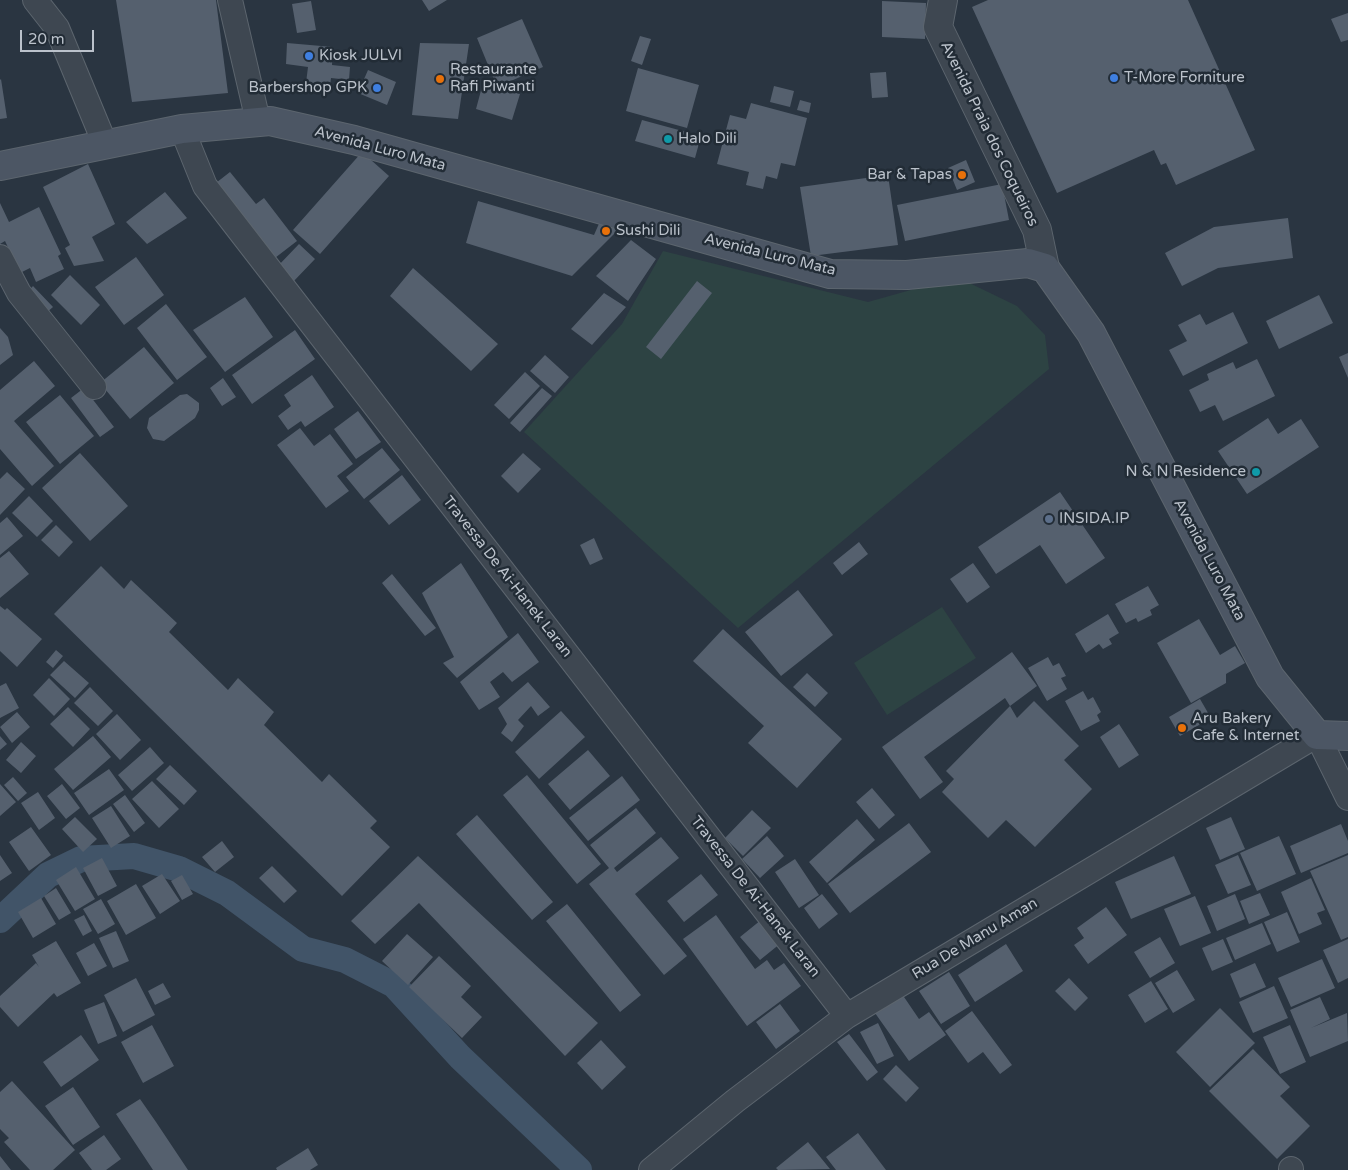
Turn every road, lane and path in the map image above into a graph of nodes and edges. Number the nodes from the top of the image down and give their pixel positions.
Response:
1 (35, 0) edge
2 (230, 0) edge
3 (944, 0) edge
4 (258, 121) junction
5 (182, 129) junction
6 (105, 144) junction
7 (0, 166) edge
8 (0, 257) edge
9 (1046, 268) junction
10 (94, 388) dead end
11 (1317, 735) junction
12 (1348, 736) edge
13 (1348, 798) edge
14 (847, 1016) junction
15 (651, 1170) edge

1 - 6 street
2 - 4 street
3 - 9 street, Avenida Praia dos Coqueiros
4 - 5 main road, Avenida Luro Mata
4 - 9 main road, Avenida Luro Mata
5 - 6 main road, Avenida Luro Mata
5 - 14 street, Travessa De Ai-Hanek Laran
6 - 7 main road, Avenida Luro Mata
8 - 10 street
9 - 11 main road, Avenida Luro Mata
11 - 12 main road
11 - 13 street
11 - 14 street, Rua De Manu Aman
14 - 15 street, Rua De Manu Aman

